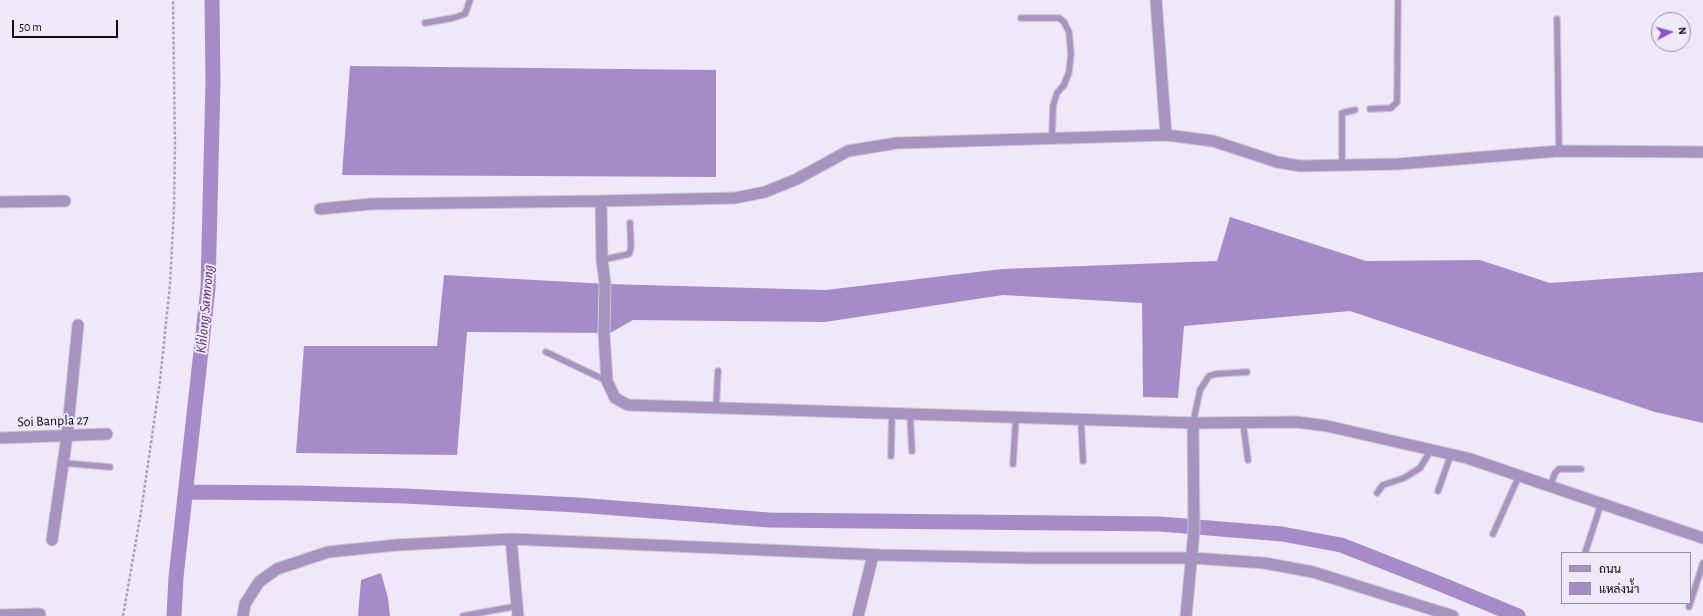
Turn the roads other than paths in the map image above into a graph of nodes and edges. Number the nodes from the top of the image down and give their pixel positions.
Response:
1 (470, 0) edge
2 (1156, 0) edge
3 (1398, 0) edge
4 (1021, 18) dead end
5 (1557, 19) dead end
6 (425, 23) dead end
7 (1370, 109) dead end
8 (1355, 110) dead end
9 (1166, 135) junction
10 (1052, 138) junction
11 (1559, 151) junction
12 (1703, 152) edge
13 (1342, 166) junction
14 (65, 201) dead end
15 (602, 201) junction
16 (0, 202) edge
17 (320, 209) dead end
18 (630, 223) dead end
19 (602, 260) junction
20 (78, 325) dead end
21 (546, 352) dead end
22 (718, 371) dead end
23 (1247, 372) dead end
24 (607, 381) junction
25 (716, 408) junction
26 (892, 413) junction
27 (910, 414) junction
28 (1016, 418) junction
29 (1081, 420) junction
30 (1193, 423) junction
31 (1243, 423) junction
32 (107, 434) dead end
33 (67, 436) junction
34 (0, 438) edge
35 (1431, 450) junction
36 (912, 451) dead end
37 (1451, 454) junction
38 (891, 456) dead end
39 (1248, 460) dead end
40 (1083, 461) dead end
41 (63, 463) junction
42 (1012, 464) dead end
43 (110, 467) dead end
44 (1581, 470) dead end
45 (1519, 476) junction
46 (1550, 487) junction
47 (1438, 491) dead end
48 (1377, 494) dead end
49 (1601, 504) junction
50 (1493, 534) dead end
51 (1703, 538) edge
52 (511, 539) junction
53 (52, 540) dead end
54 (1585, 552) edge
55 (873, 554) junction
56 (1192, 558) junction
57 (1703, 563) edge
58 (1691, 601) edge
59 (1690, 604) edge
60 (1689, 607) dead end
61 (518, 611) edge
62 (498, 613) edge
63 (1433, 613) edge
64 (40, 614) dead end
65 (0, 615) edge
66 (243, 616) edge
67 (463, 616) edge
68 (858, 616) edge
69 (1186, 616) edge
70 (1453, 616) edge

1 - 6 lane
2 - 9 street
3 - 7 lane
4 - 10 lane
5 - 11 lane
8 - 13 lane
9 - 10 street
9 - 13 street
10 - 15 street
11 - 12 street
11 - 13 street
14 - 16 street
15 - 17 street
15 - 19 street
18 - 19 lane
19 - 24 street
20 - 33 street
21 - 24 lane
22 - 25 lane
23 - 30 lane
24 - 25 street
25 - 26 street
26 - 27 street
26 - 38 lane
27 - 28 street
27 - 36 lane
28 - 29 street
28 - 42 lane
29 - 30 street
29 - 40 lane
30 - 31 street
30 - 56 street
31 - 35 street
31 - 39 lane
32 - 33 street, Soi Banpla 27
33 - 34 street, Soi Banpla 27
33 - 41 street
35 - 37 street
35 - 48 lane
37 - 45 street
37 - 47 lane
41 - 43 lane
41 - 53 street
44 - 46 lane
45 - 46 street
45 - 50 lane
46 - 49 street
49 - 51 street
49 - 54 lane
52 - 55 street
52 - 61 street
52 - 66 street
55 - 56 street
55 - 68 street
56 - 63 street
56 - 69 street
57 - 58 lane
59 - 60 lane
61 - 62 lane
62 - 67 lane
63 - 70 street
64 - 65 street

